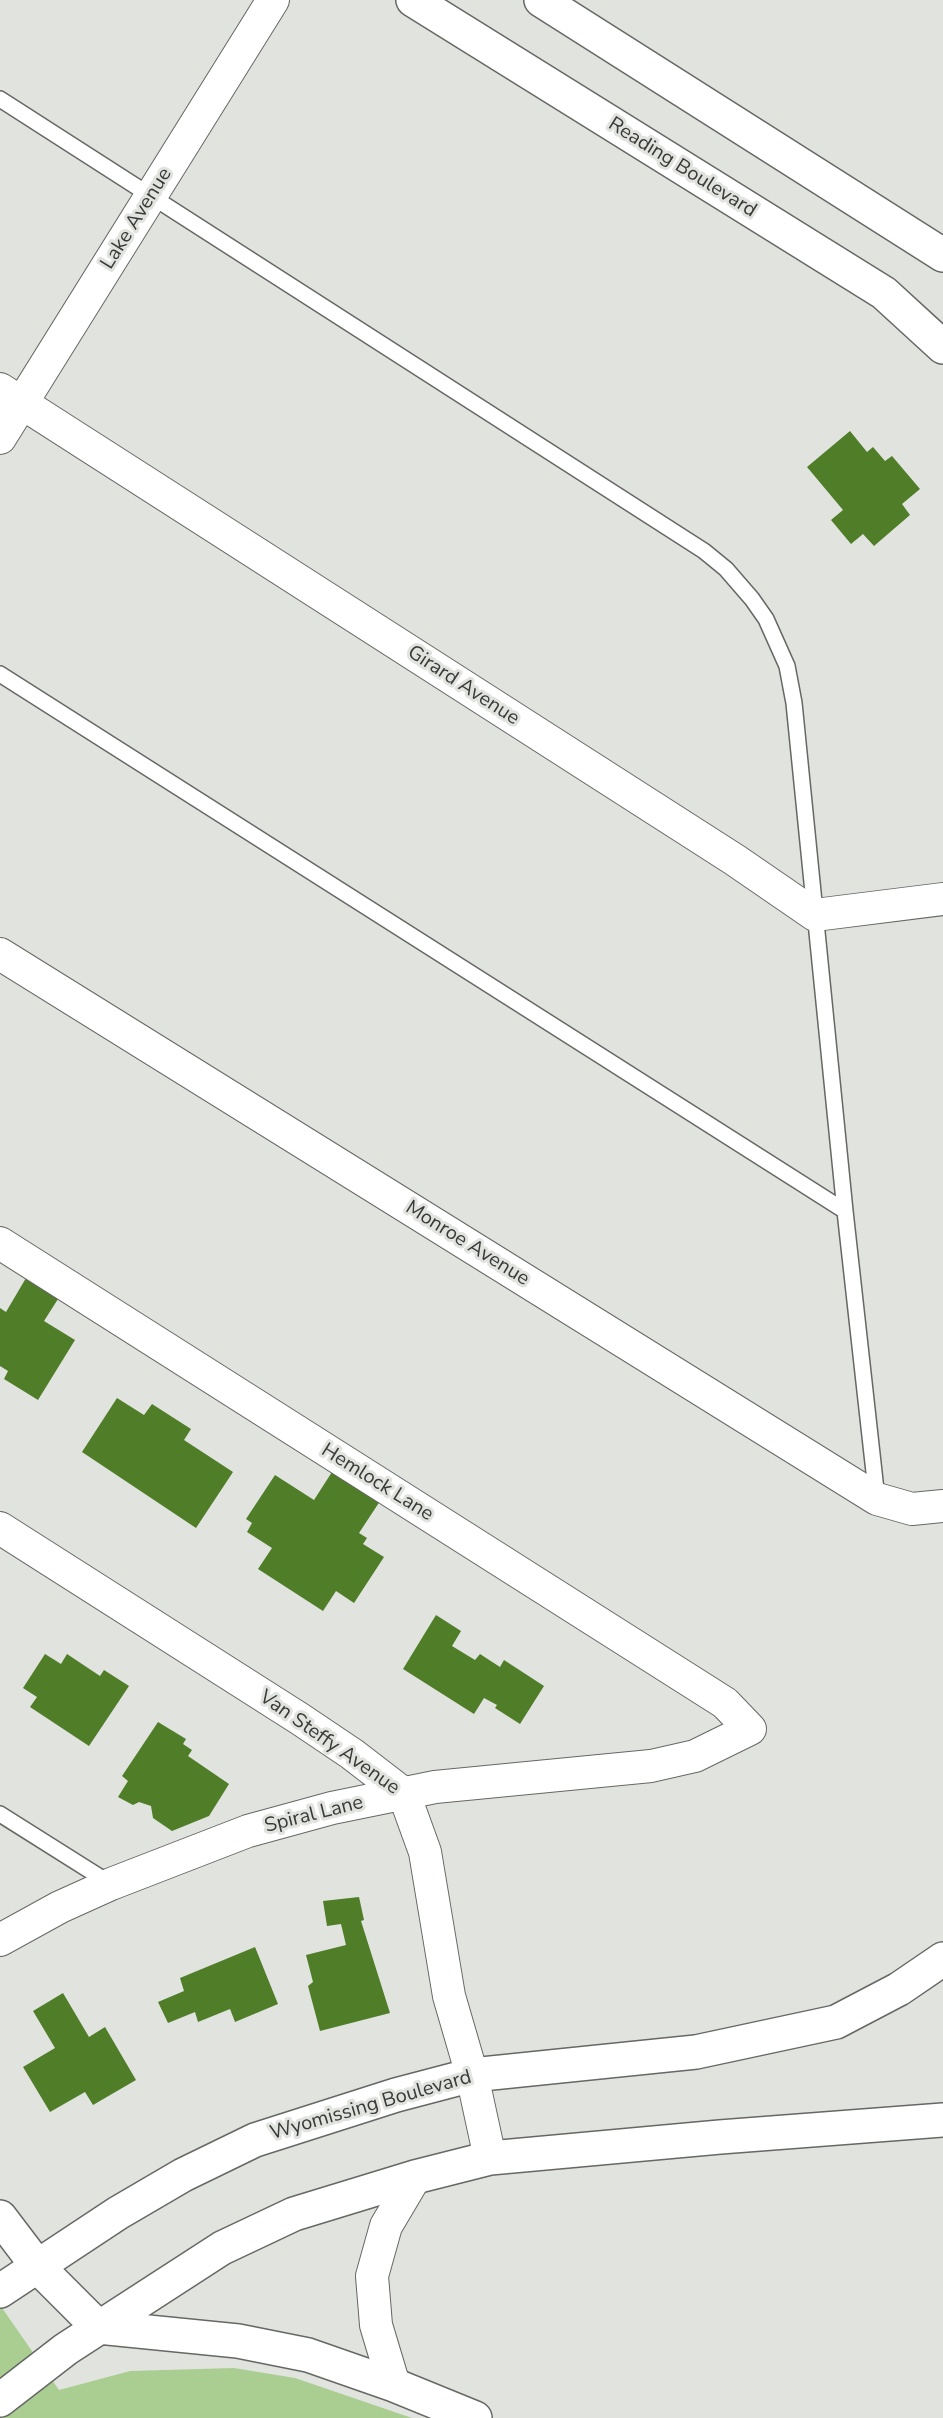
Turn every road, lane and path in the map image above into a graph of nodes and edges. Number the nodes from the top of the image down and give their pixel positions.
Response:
1 (273, 0) edge
2 (413, 0) edge
3 (540, 0) edge
4 (0, 99) edge
5 (152, 195) junction
6 (943, 255) edge
7 (943, 347) edge
8 (11, 396) edge
9 (0, 438) edge
10 (0, 674) edge
11 (943, 899) edge
12 (815, 915) junction
13 (0, 954) edge
14 (845, 1211) junction
15 (0, 1243) edge
16 (877, 1498) junction
17 (943, 1506) edge
18 (0, 1528) edge
19 (750, 1729) joint
20 (404, 1794) junction
21 (0, 1814) edge
22 (111, 1884) junction
23 (0, 1940) edge
24 (943, 1959) edge
25 (472, 2075) junction
26 (943, 2120) edge
27 (490, 2158) junction
28 (415, 2177) junction
29 (0, 2217) edge
30 (38, 2267) junction
31 (0, 2291) edge
32 (98, 2327) junction
33 (394, 2385) junction
34 (0, 2400) edge
35 (475, 2418) edge

1 - 5 street, Lake Avenue
2 - 7 main road, Reading Boulevard
3 - 6 main road
4 - 5 lane
5 - 8 street, Lake Avenue
5 - 12 lane
8 - 9 street, Lake Avenue
8 - 12 street, Girard Avenue
10 - 14 lane
11 - 12 street
12 - 14 lane
13 - 16 street, Monroe Avenue
14 - 16 lane
15 - 19 street, Hemlock Lane
16 - 17 street, Monroe Avenue
18 - 20 street, Van Steffy Avenue
19 - 20 street, Spiral Lane
20 - 22 street, Spiral Lane
20 - 25 street, Van Steffy Avenue
21 - 22 lane
22 - 23 street, Spiral Lane
24 - 25 main road, Wyomissing Boulevard
25 - 27 street, Van Steffy Avenue
25 - 30 main road, Wyomissing Boulevard
26 - 27 main road
27 - 28 main road
28 - 32 main road
28 - 33 street
29 - 30 main road
30 - 31 main road, Wyomissing Boulevard
30 - 32 main road
32 - 33 main road
32 - 34 main road
33 - 35 main road

